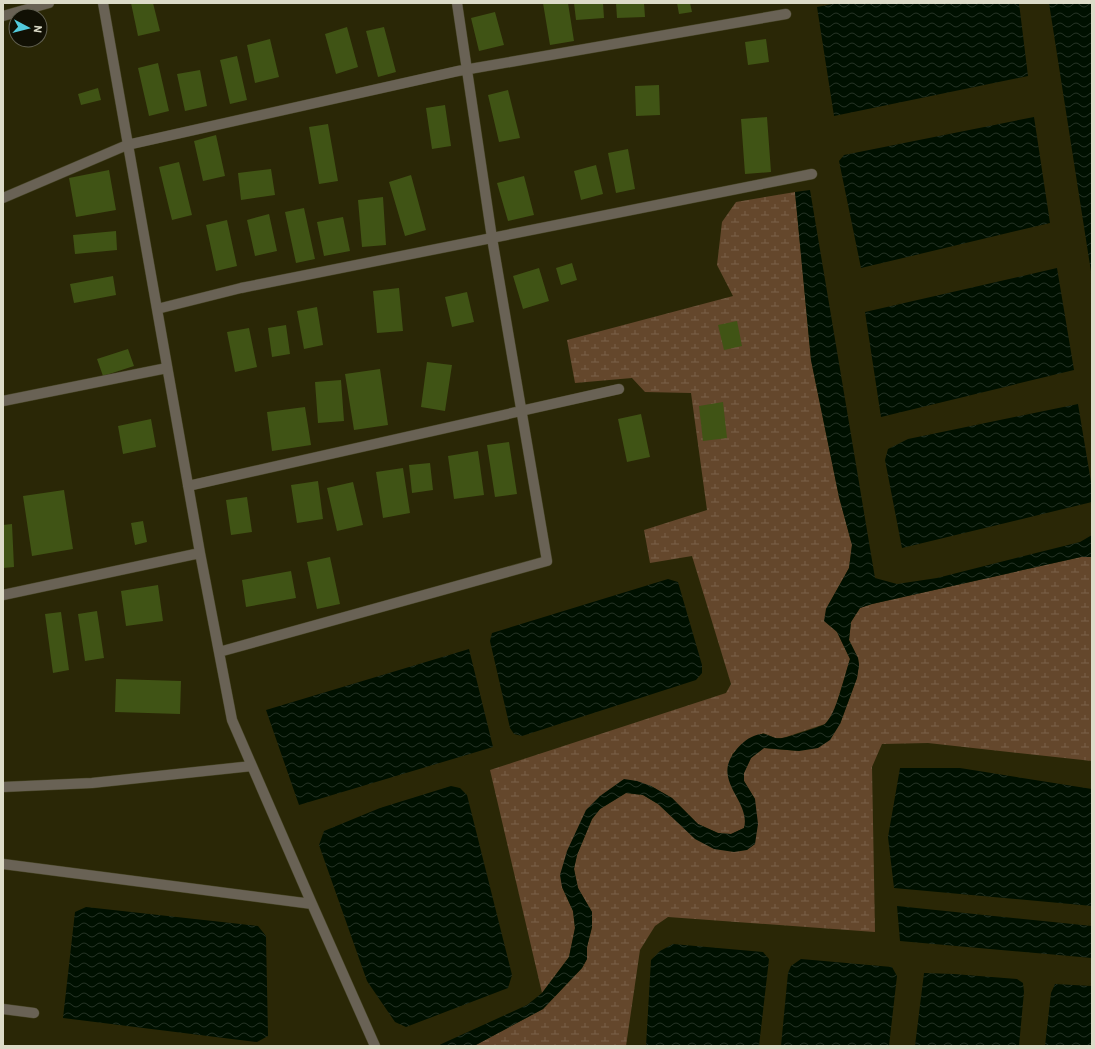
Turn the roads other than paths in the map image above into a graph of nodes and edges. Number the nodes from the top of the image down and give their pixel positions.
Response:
1 (49, 3) edge
2 (103, 3) edge
3 (457, 3) edge
4 (786, 14) dead end
5 (3, 16) edge
6 (468, 70) junction
7 (127, 145) junction
8 (812, 174) dead end
9 (3, 198) edge
10 (492, 238) junction
11 (157, 309) junction
12 (167, 368) junction
13 (619, 389) dead end
14 (3, 401) edge
15 (521, 412) junction
16 (188, 486) junction
17 (200, 553) junction
18 (3, 595) edge
19 (219, 652) junction
20 (252, 766) junction
21 (3, 787) edge
22 (3, 864) edge
23 (312, 904) junction
24 (3, 1009) edge
25 (34, 1014) dead end
26 (375, 1045) edge

1 - 5 street
2 - 7 street
3 - 6 street
4 - 6 street
6 - 7 street
6 - 10 street
7 - 9 street
7 - 11 street
8 - 10 street
10 - 11 street
10 - 15 street
11 - 12 street
12 - 14 street
12 - 16 street
13 - 15 street
15 - 16 street
15 - 19 street
16 - 17 street
17 - 18 street
17 - 19 street
19 - 20 street
20 - 21 street
20 - 23 street
22 - 23 street
23 - 26 street
24 - 25 street

